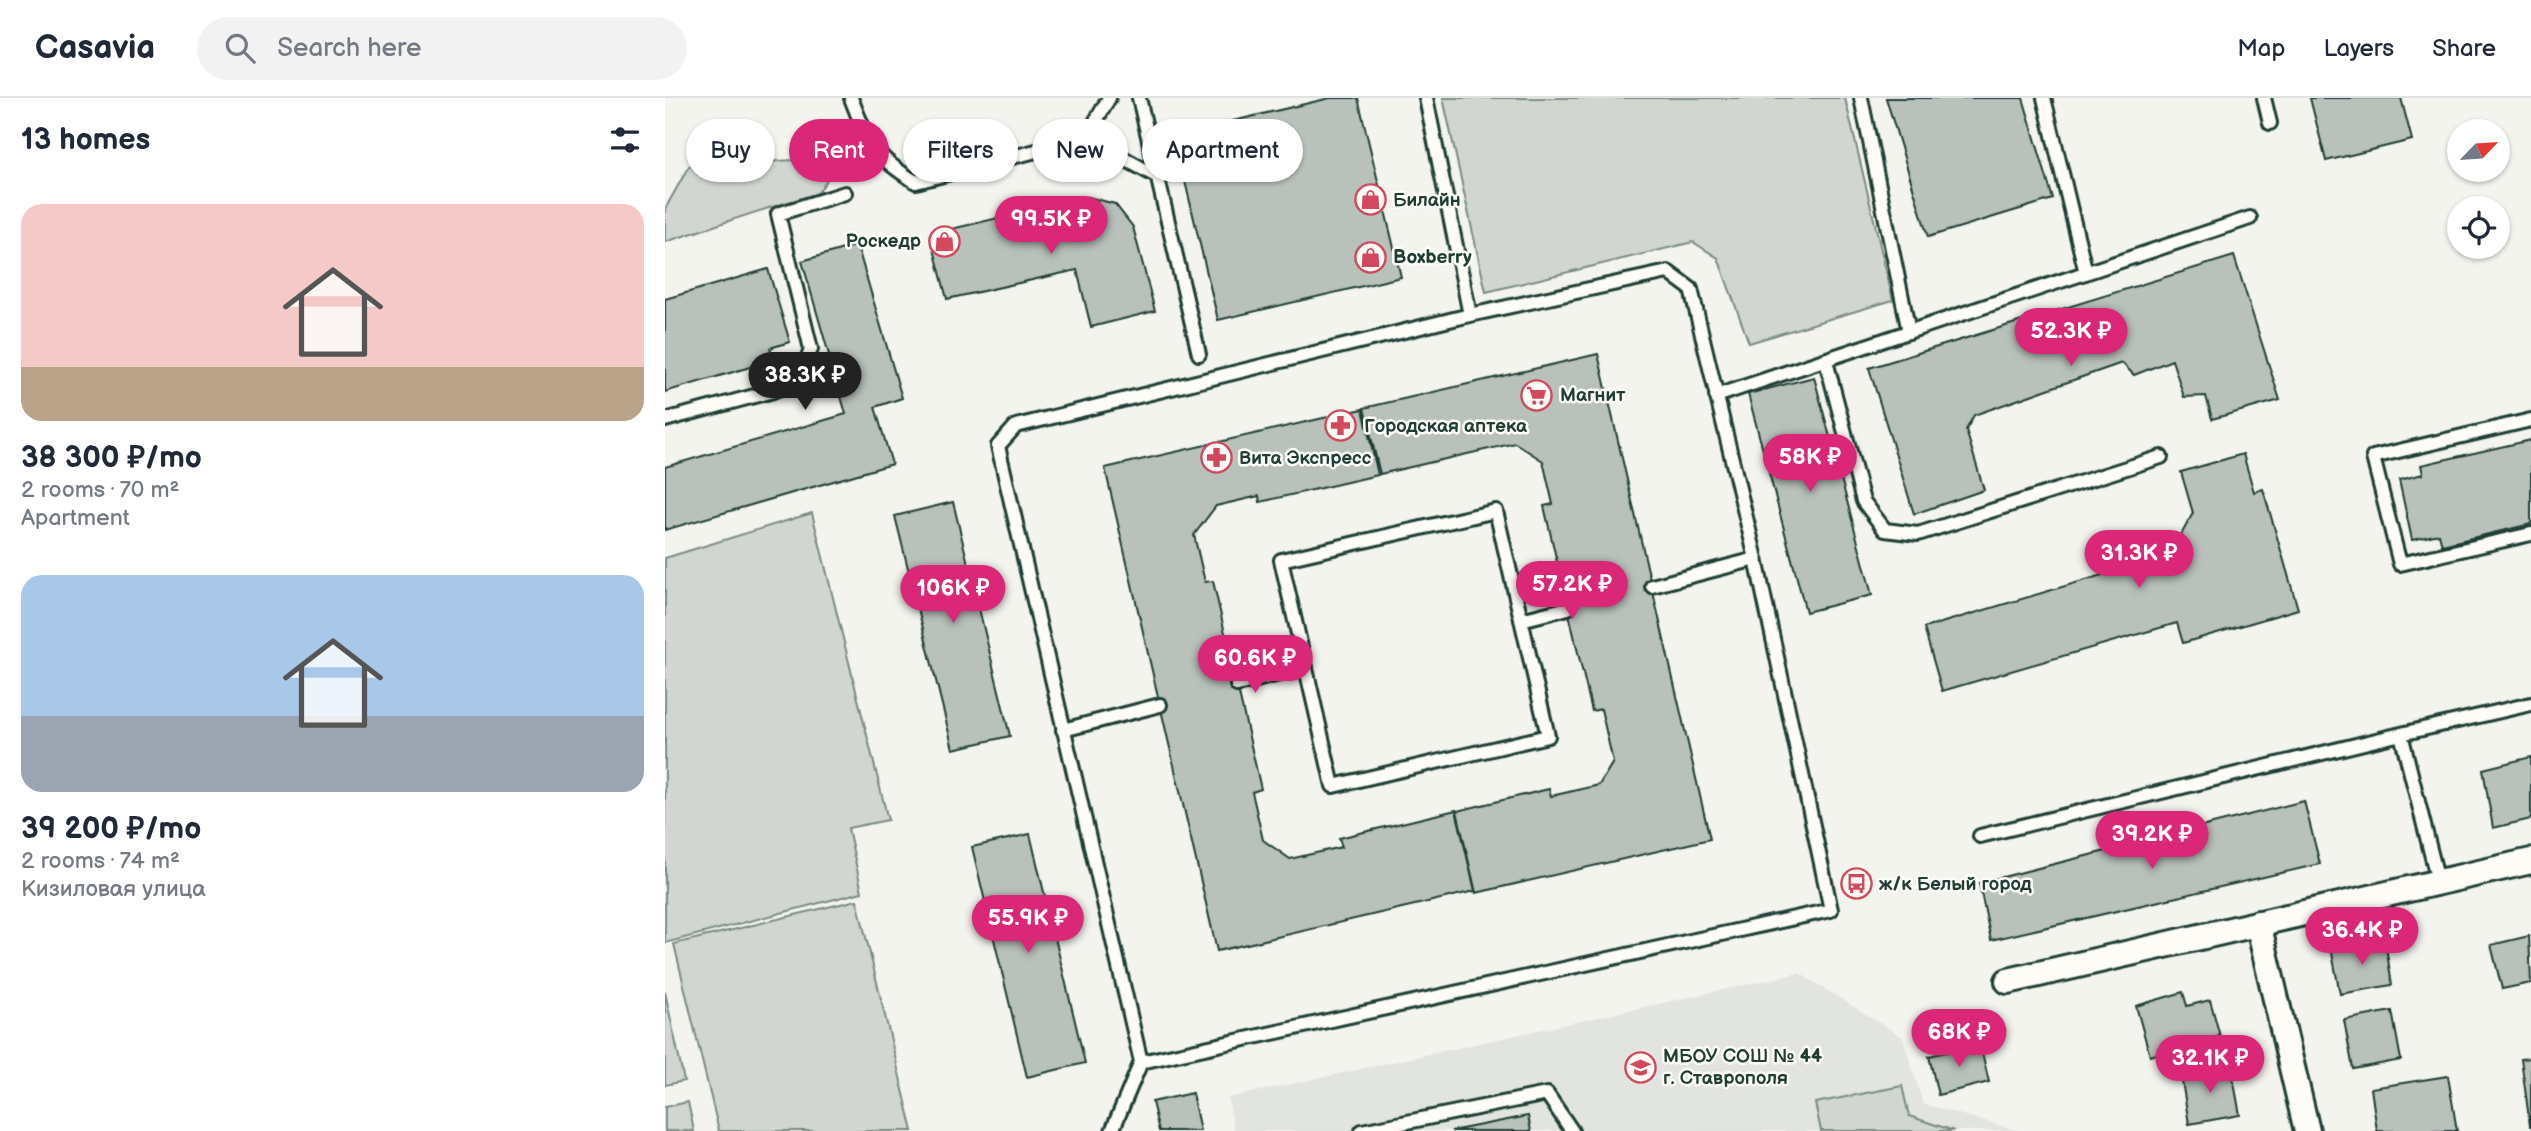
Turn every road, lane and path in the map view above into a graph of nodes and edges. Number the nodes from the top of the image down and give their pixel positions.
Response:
1 (851, 98) edge
2 (1109, 98) edge
3 (1139, 98) edge
4 (1426, 98) edge
5 (1861, 98) edge
6 (2044, 98) edge
7 (2264, 98) edge
8 (1097, 119) edge
9 (1144, 119) edge
10 (2270, 123) dead end
11 (1032, 152) edge
12 (1159, 182) edge
13 (845, 193) dead end
14 (2250, 218) dead end
15 (2085, 273) junction
16 (1470, 316) junction
17 (1909, 332) junction
18 (1199, 354) dead end
19 (1826, 361) junction
20 (1716, 396) junction
21 (2531, 419) edge
22 (665, 420) edge
23 (2161, 457) dead end
24 (2531, 534) edge
25 (1756, 558) junction
26 (1652, 586) dead end
27 (1568, 608) dead end
28 (1521, 620) junction
29 (1305, 667) junction
30 (1237, 685) dead end
31 (2531, 704) edge
32 (1160, 705) dead end
33 (1063, 730) junction
34 (2401, 734) junction
35 (1980, 836) dead end
36 (2531, 860) edge
37 (2438, 881) junction
38 (2259, 923) junction
39 (2007, 981) dead end
40 (1141, 1062) junction
41 (1112, 1131) edge
42 (1362, 1131) edge
43 (1572, 1131) edge
44 (2307, 1131) edge

1 - 11 lane
2 - 8 lane
3 - 9 lane
4 - 16 lane
5 - 17 lane
6 - 15 lane
7 - 10 lane
12 - 18 lane
13 - 22 lane
14 - 15 lane
15 - 17 lane
16 - 20 lane
16 - 33 lane
17 - 19 lane
19 - 20 lane
19 - 23 lane
20 - 25 lane
21 - 24 lane
25 - 26 lane
25 - 40 lane
27 - 28 lane
28 - 29 lane
28 - 29 lane
29 - 30 lane
31 - 34 lane
32 - 33 lane
33 - 40 lane
34 - 35 lane
34 - 37 lane
36 - 37 street
37 - 38 street
38 - 39 street
38 - 44 street
40 - 41 lane
42 - 43 lane

